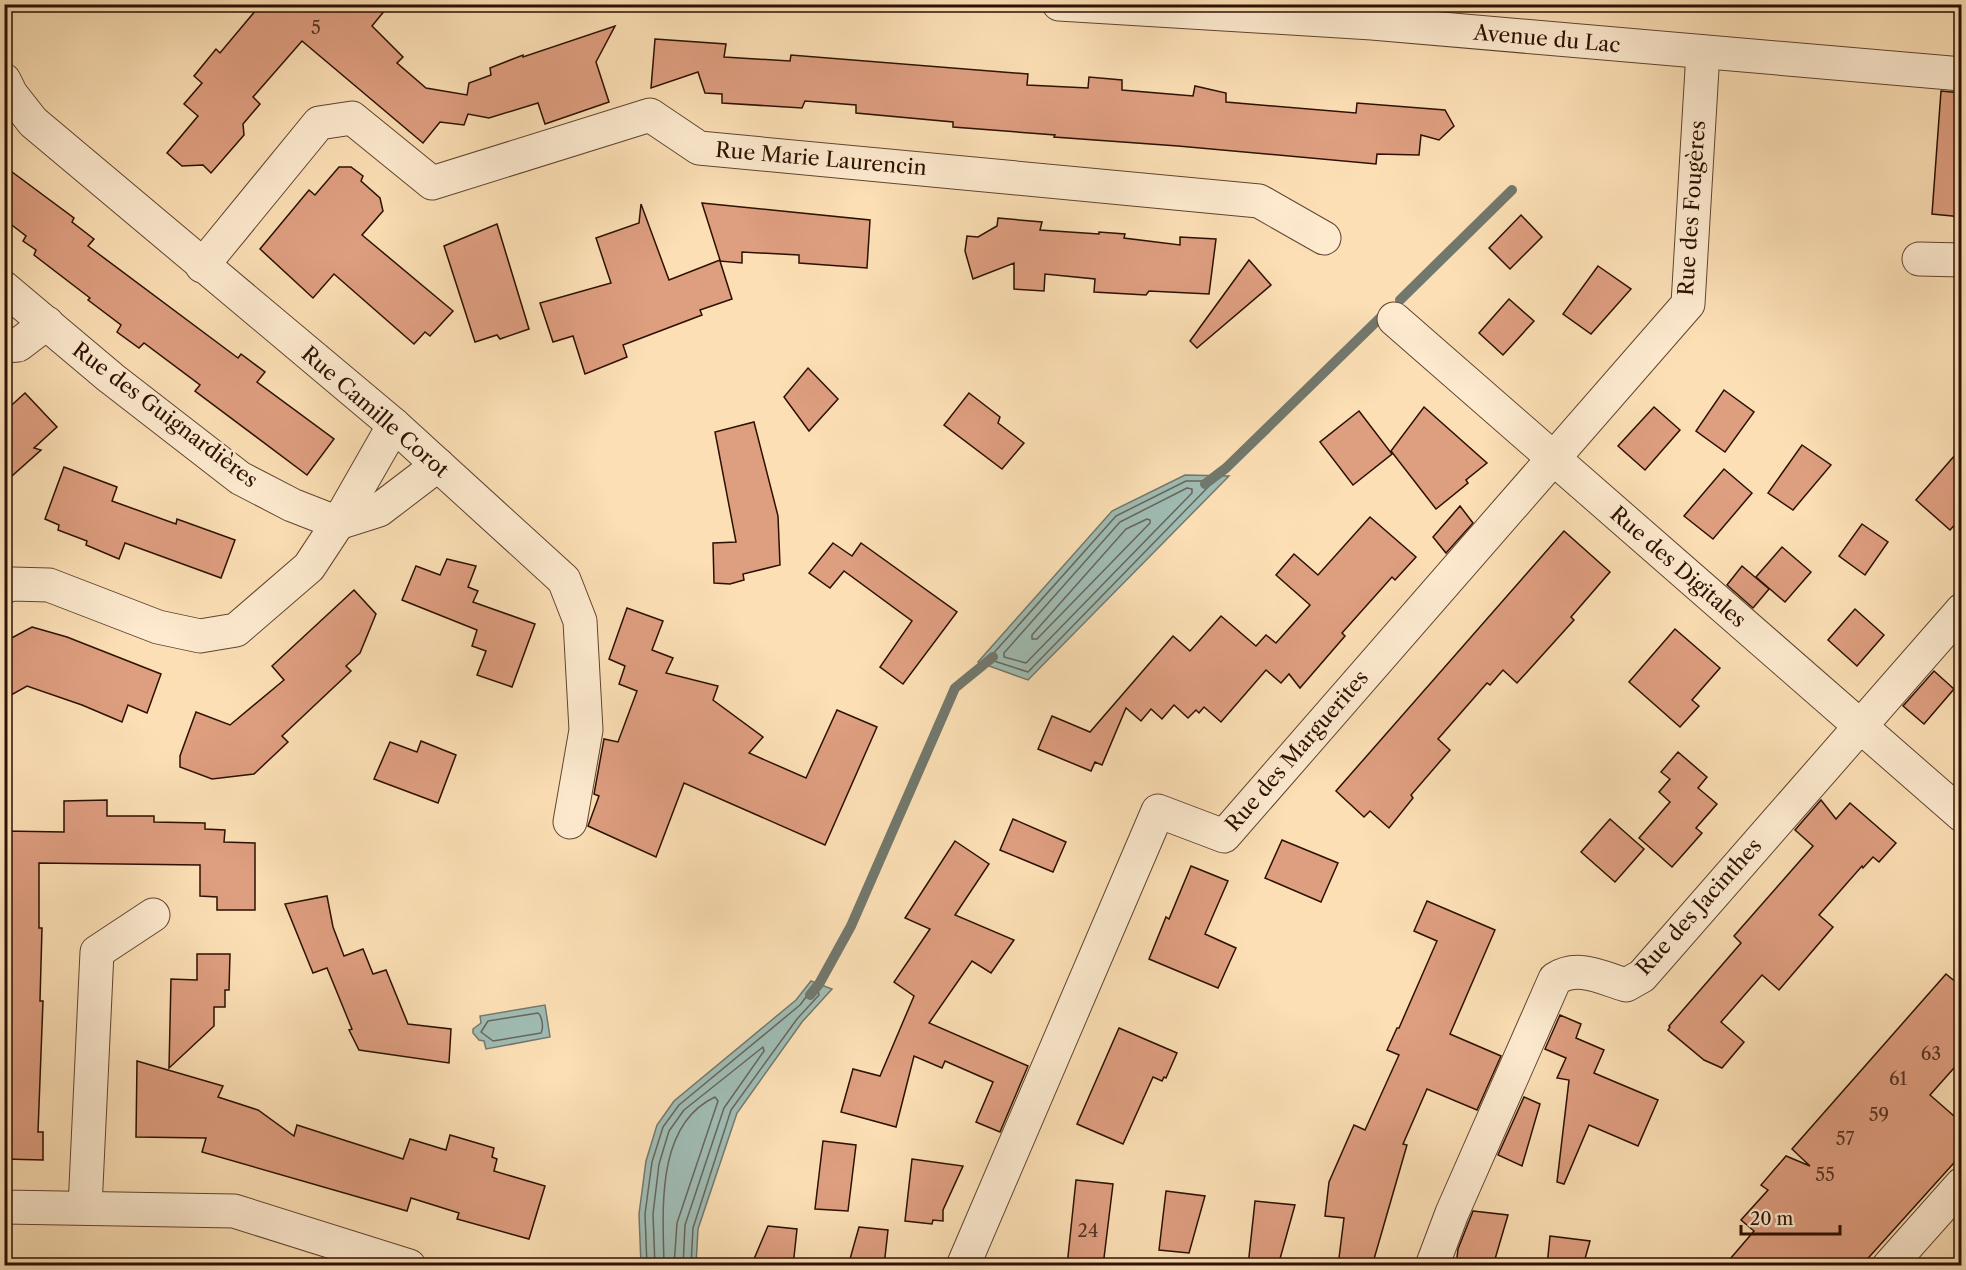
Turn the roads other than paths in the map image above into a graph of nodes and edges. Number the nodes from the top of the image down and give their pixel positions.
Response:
1 (1059, 4) edge
2 (1372, 14) edge
3 (1702, 52) junction
4 (1962, 74) edge
5 (4, 80) edge
6 (1324, 238) dead end
7 (1919, 259) dead end
8 (1962, 260) edge
9 (202, 266) junction
10 (4, 288) edge
11 (1394, 319) dead end
12 (47, 323) junction
13 (4, 346) edge
14 (394, 425) junction
15 (1553, 459) junction
16 (438, 465) junction
17 (338, 523) junction
18 (4, 587) edge
19 (1962, 610) edge
20 (1859, 725) junction
21 (1962, 815) edge
22 (570, 822) dead end
23 (153, 915) dead end
24 (1962, 1184) edge
25 (4, 1207) edge
26 (86, 1208) junction
27 (409, 1266) edge
28 (963, 1266) edge
29 (1432, 1266) edge
30 (1889, 1266) edge

1 - 2 street, Avenue du Lac
2 - 3 street, Avenue du Lac
3 - 4 street, Avenue du Lac
3 - 15 street, Rue des Fougères
5 - 9 street, Rue Camille Corot
6 - 9 street, Rue Marie Laurencin
7 - 8 street
9 - 14 street, Rue Camille Corot
10 - 12 street, Rue des Guignardières
11 - 15 street, Rue des Digitales
12 - 13 street
12 - 17 street, Rue des Guignardières
14 - 16 street, Rue Camille Corot
14 - 17 street
15 - 20 street, Rue des Digitales
15 - 28 street, Rue des Marguerites
16 - 17 street
16 - 22 street, Rue Camille Corot
17 - 18 street
19 - 20 street, Rue des Jacinthes
20 - 21 street, Rue des Digitales
20 - 29 street, Rue des Jacinthes
23 - 26 street
24 - 30 street
25 - 26 street
26 - 27 street

